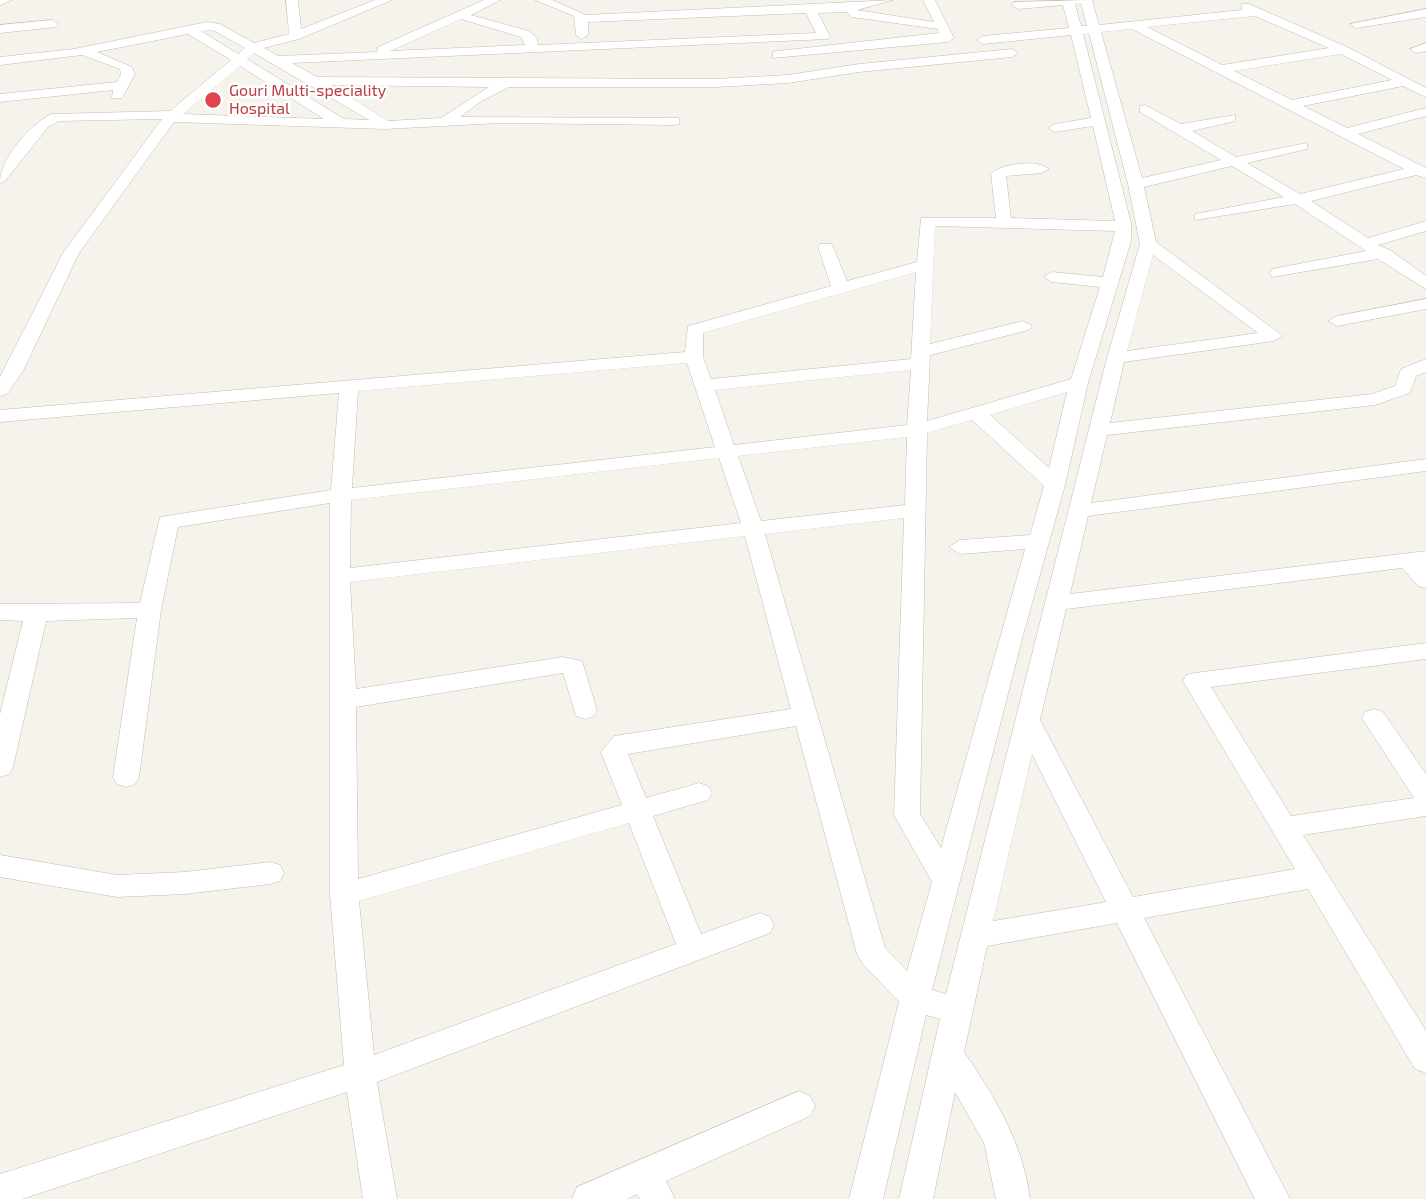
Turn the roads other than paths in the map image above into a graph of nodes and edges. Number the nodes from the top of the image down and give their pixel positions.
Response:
1 (6, 0) edge
2 (292, 0) edge
3 (386, 0) edge
4 (494, 0) edge
5 (541, 0) edge
6 (794, 0) edge
7 (887, 0) edge
8 (929, 0) edge
9 (1068, 0) edge
10 (1080, 0) edge
11 (1086, 0) edge
12 (1227, 0) edge
13 (0, 1) edge
14 (1018, 5) dead end
15 (831, 9) junction
16 (810, 10) junction
17 (1258, 12) junction
18 (1426, 13) edge
19 (460, 15) junction
20 (582, 19) junction
21 (52, 24) dead end
22 (1356, 24) dead end
23 (1134, 26) junction
24 (188, 28) junction
25 (0, 29) edge
26 (1085, 30) junction
27 (295, 36) junction
28 (955, 38) junction
29 (254, 47) junction
30 (581, 48) junction
31 (532, 50) junction
32 (1343, 50) junction
33 (82, 51) junction
34 (1012, 53) dead end
35 (372, 54) junction
36 (778, 55) dead end
37 (955, 58) junction
38 (274, 59) junction
39 (0, 61) edge
40 (240, 61) junction
41 (1220, 69) junction
42 (310, 79) junction
43 (511, 81) junction
44 (1404, 82) junction
45 (123, 85) junction
46 (1426, 93) edge
47 (0, 98) edge
48 (1288, 105) junction
49 (1146, 109) dead end
50 (1426, 112) edge
51 (106, 115) junction
52 (172, 116) junction
53 (1230, 117) dead end
54 (447, 120) junction
55 (674, 121) dead end
56 (1099, 121) junction
57 (340, 123) junction
58 (385, 125) junction
59 (1055, 128) dead end
60 (1180, 129) junction
61 (1344, 133) junction
62 (1302, 146) dead end
63 (1426, 154) edge
64 (7, 160) edge
65 (1236, 160) junction
66 (1400, 161) junction
67 (1042, 169) dead end
68 (1422, 172) edge
69 (0, 178) edge
70 (1136, 184) junction
71 (1298, 199) junction
72 (1201, 217) dead end
73 (1004, 223) junction
74 (1123, 226) junction
75 (1426, 226) edge
76 (1368, 243) junction
77 (1148, 244) junction
78 (827, 247) dead end
79 (1384, 253) junction
80 (923, 265) junction
81 (1278, 273) dead end
82 (1052, 277) dead end
83 (1425, 282) edge
84 (1111, 283) junction
85 (841, 289) junction
86 (1426, 304) edge
87 (1337, 321) dead end
88 (1023, 326) dead end
89 (694, 357) junction
90 (920, 358) junction
91 (1115, 358) junction
92 (1426, 365) edge
93 (1079, 383) junction
94 (703, 385) junction
95 (349, 386) junction
96 (0, 390) edge
97 (976, 413) junction
98 (0, 416) edge
99 (917, 430) junction
100 (1100, 430) junction
101 (726, 452) junction
102 (1426, 465) edge
103 (1055, 485) junction
104 (341, 495) junction
105 (916, 510) junction
106 (1079, 510) junction
107 (752, 528) junction
108 (1040, 541) junction
109 (960, 548) dead end
110 (1418, 560) edge
111 (339, 576) junction
112 (1426, 581) edge
113 (1057, 603) junction
114 (150, 610) junction
115 (0, 612) edge
116 (36, 614) junction
117 (1426, 651) edge
118 (344, 700) junction
119 (585, 710) dead end
120 (805, 716) junction
121 (1374, 718) dead end
122 (1029, 722) junction
123 (0, 767) edge
124 (127, 777) dead end
125 (699, 793) dead end
126 (1426, 794) edge
127 (1426, 806) edge
128 (638, 810) junction
129 (1284, 827) junction
130 (0, 866) edge
131 (270, 873) dead end
132 (1315, 877) junction
133 (946, 881) junction
134 (344, 894) junction
135 (1126, 913) junction
136 (760, 925) dead end
137 (976, 936) junction
138 (693, 950) junction
139 (915, 998) junction
140 (957, 1012) junction
141 (1416, 1022) edge
142 (948, 1055) junction
143 (1426, 1059) edge
144 (360, 1074) junction
145 (799, 1106) dead end
146 (651, 1187) edge
147 (0, 1190) edge
148 (380, 1199) edge
149 (589, 1199) edge
150 (866, 1199) edge
151 (916, 1199) edge
152 (1013, 1199) edge
153 (1273, 1199) edge

1 - 13 street
2 - 27 street
3 - 27 street
4 - 19 street
5 - 20 street
6 - 15 street
7 - 15 street
8 - 28 street
9 - 10 street
9 - 14 street
9 - 26 street
11 - 26 street
12 - 17 street
15 - 16 street
15 - 28 street
16 - 20 street
16 - 30 street
17 - 23 street
17 - 32 street
18 - 22 street
19 - 31 street
19 - 35 street
20 - 30 street
21 - 25 street
23 - 26 street
23 - 41 street
24 - 29 street
24 - 33 street
24 - 40 street
26 - 28 street
26 - 56 street
26 - 70 street
27 - 29 street
28 - 36 street
28 - 37 street
29 - 38 street
29 - 40 street
30 - 31 street
31 - 35 street
32 - 41 street
32 - 44 street
33 - 39 street
33 - 45 street
34 - 37 street
35 - 38 street
37 - 43 street
38 - 42 street
40 - 52 street
40 - 57 street
41 - 48 street
42 - 43 street
42 - 58 street
43 - 54 street
44 - 46 street
44 - 48 street
45 - 47 street
45 - 51 street
48 - 61 street
49 - 60 street
50 - 61 street
51 - 52 street
51 - 64 street
52 - 57 street
52 - 96 street
53 - 60 street
54 - 55 street
54 - 58 street
56 - 59 street
56 - 74 street
57 - 58 street
60 - 65 street
61 - 66 street
62 - 65 street
63 - 66 street
64 - 69 street
65 - 70 street
65 - 71 street
66 - 68 street
67 - 73 street
68 - 71 street
70 - 77 street
71 - 72 street
71 - 76 street
73 - 74 street
73 - 80 street
74 - 84 street
75 - 76 street
76 - 79 street
77 - 91 street
77 - 91 street
78 - 85 street
79 - 81 street
79 - 83 street
80 - 85 street
80 - 90 street
82 - 84 street
84 - 93 street
85 - 89 street
86 - 87 street
88 - 90 street
89 - 94 street
89 - 95 street
90 - 94 street
90 - 99 street
91 - 100 street
92 - 100 street
93 - 97 street
93 - 103 street
94 - 101 street
95 - 98 street
95 - 104 street
97 - 99 street
97 - 103 street
99 - 101 street
99 - 105 street
100 - 106 street
101 - 104 street
101 - 107 street
102 - 106 street
103 - 108 street
104 - 111 street
104 - 114 street
105 - 107 street
105 - 133 street
106 - 113 street
107 - 111 street
107 - 120 street
108 - 109 street
108 - 133 street
110 - 112 street
110 - 113 street
111 - 118 street
113 - 122 street
114 - 116 street
114 - 124 street
115 - 116 street
116 - 123 street
117 - 129 street
118 - 119 street
118 - 134 street
120 - 128 street
120 - 139 street
121 - 126 street
122 - 135 street
122 - 137 street
125 - 128 street
127 - 129 street
128 - 134 street
128 - 138 street
129 - 132 street
130 - 131 street
132 - 135 street
132 - 141 street
133 - 139 street
134 - 144 street
135 - 137 street
135 - 153 street
136 - 138 street
137 - 140 street
138 - 144 street
139 - 140 street
139 - 150 street
140 - 142 street
141 - 143 street
142 - 151 street
142 - 152 street
144 - 147 street
144 - 148 street
145 - 146 street
146 - 149 street

